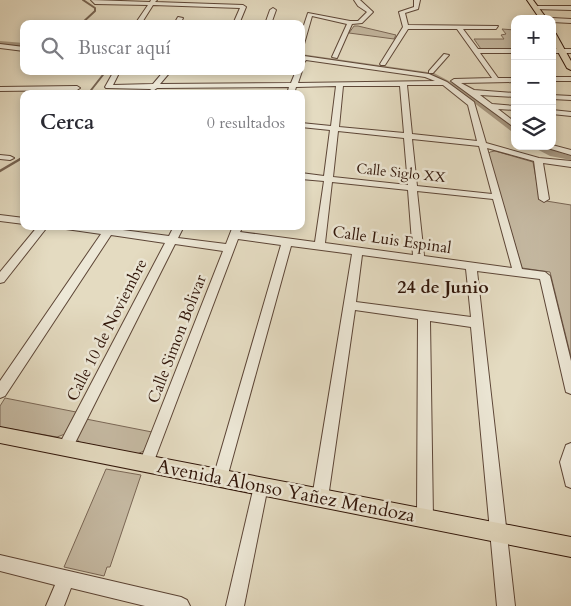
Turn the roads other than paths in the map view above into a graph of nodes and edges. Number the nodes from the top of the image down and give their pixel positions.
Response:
1 (357, 0) edge
2 (416, 0) edge
3 (530, 0) edge
4 (94, 1) edge
5 (153, 2) edge
6 (536, 8) junction
7 (571, 8) edge
8 (273, 10) dead end
9 (541, 15) edge
10 (141, 20) edge
11 (238, 20) edge
12 (269, 20) edge
13 (556, 20) edge
14 (571, 20) edge
15 (350, 23) junction
16 (406, 27) junction
17 (459, 27) junction
18 (496, 27) dead end
19 (305, 31) edge
20 (0, 41) edge
21 (556, 41) edge
22 (20, 42) edge
23 (0, 46) edge
24 (20, 48) edge
25 (476, 51) junction
26 (511, 51) edge
27 (556, 52) edge
28 (562, 52) junction
29 (571, 52) edge
30 (446, 55) dead end
31 (335, 57) junction
32 (305, 59) edge
33 (305, 59) edge
34 (383, 64) junction
35 (571, 68) edge
36 (431, 72) junction
37 (115, 75) edge
38 (165, 75) edge
39 (297, 75) edge
40 (556, 79) edge
41 (571, 79) edge
42 (496, 80) junction
43 (511, 80) edge
44 (454, 81) junction
45 (445, 82) junction
46 (403, 83) junction
47 (252, 84) junction
48 (294, 84) junction
49 (340, 84) junction
50 (156, 86) junction
51 (205, 86) junction
52 (77, 88) dead end
53 (0, 89) edge
54 (153, 90) edge
55 (202, 90) edge
56 (249, 90) edge
57 (292, 90) edge
58 (472, 92) junction
59 (511, 95) edge
60 (556, 97) edge
61 (571, 98) edge
62 (490, 106) junction
63 (511, 108) edge
64 (556, 112) edge
65 (571, 114) edge
66 (511, 123) edge
67 (305, 125) edge
68 (335, 128) junction
69 (408, 136) junction
70 (482, 144) junction
71 (556, 149) edge
72 (571, 153) edge
73 (0, 157) edge
74 (10, 158) dead end
75 (538, 160) junction
76 (571, 164) edge
77 (305, 176) edge
78 (328, 179) junction
79 (413, 188) junction
80 (497, 197) junction
81 (544, 199) dead end
82 (0, 218) edge
83 (20, 220) edge
84 (40, 230) edge
85 (109, 230) edge
86 (116, 230) edge
87 (177, 230) edge
88 (237, 230) edge
89 (172, 240) junction
90 (287, 242) junction
91 (320, 246) junction
92 (230, 248) junction
93 (358, 251) junction
94 (419, 259) junction
95 (471, 266) junction
96 (518, 272) junction
97 (0, 279) edge
98 (349, 305) junction
99 (424, 316) junction
100 (477, 323) junction
101 (571, 388) edge
102 (0, 392) edge
103 (0, 435) edge
104 (64, 448) junction
105 (571, 450) edge
106 (146, 464) junction
107 (220, 478) junction
108 (571, 482) edge
109 (261, 486) junction
110 (320, 498) junction
111 (424, 518) junction
112 (500, 532) junction
113 (571, 547) edge
114 (0, 563) edge
115 (66, 579) junction
116 (55, 606) edge
117 (181, 606) edge
118 (235, 606) edge
119 (506, 606) edge

1 - 15 street
2 - 16 street
3 - 6 main road
4 - 5 street
5 - 10 street
5 - 11 street
6 - 7 street
6 - 9 main road
8 - 12 street
13 - 14 street
15 - 19 street
15 - 31 street
16 - 17 street
16 - 34 street
17 - 18 street
17 - 25 street
20 - 22 street
21 - 28 main road
23 - 24 street
25 - 26 street
25 - 42 street
27 - 28 street
28 - 29 street
28 - 35 main road
30 - 36 street
31 - 32 street
31 - 34 street
33 - 45 street
34 - 36 street
36 - 44 street
37 - 50 street
38 - 50 street
39 - 48 street
40 - 41 street
42 - 43 street
42 - 44 street
44 - 58 street
45 - 46 street
45 - 70 street
46 - 49 street
46 - 69 street
47 - 48 street
47 - 51 street
47 - 56 street
48 - 49 street
48 - 57 street
49 - 68 street
50 - 51 street
50 - 54 street
51 - 55 street
52 - 53 street
58 - 59 street
58 - 62 street
60 - 61 street
62 - 63 street
62 - 66 street
64 - 65 street
67 - 68 street
68 - 69 street
68 - 78 street
69 - 70 street
69 - 79 street
70 - 75 street
70 - 80 street
71 - 72 street
73 - 74 street
75 - 76 street
75 - 81 street
77 - 78 street, Calle Siglo XX
78 - 79 street, Calle Siglo XX
78 - 91 street
79 - 80 street, Calle Siglo XX
79 - 94 street
80 - 96 street
82 - 83 street
84 - 97 street
85 - 102 street
86 - 89 street
87 - 89 street, Calle 10 de Noviembre
88 - 90 street, Calle Luis Espinal
88 - 92 street, Calle Simon Bolivar
89 - 92 street
89 - 104 street, Calle 10 de Noviembre
90 - 91 street, Calle Luis Espinal
90 - 107 street
91 - 93 street, Calle Luis Espinal
92 - 106 street, Calle Simon Bolivar
93 - 94 street, Calle Luis Espinal
93 - 98 street
94 - 95 street, Calle Luis Espinal
95 - 96 street, Calle Luis Espinal
95 - 100 street
96 - 101 street, Calle Luis Espinal
98 - 99 street
98 - 110 street
99 - 100 street
99 - 111 street
100 - 112 street
103 - 104 main road, Avenida Alonso Yañez Mendoza
104 - 106 main road, Avenida Alonso Yañez Mendoza
105 - 108 street
106 - 107 main road, Avenida Alonso Yañez Mendoza
107 - 109 main road, Avenida Alonso Yañez Mendoza
109 - 110 main road, Avenida Alonso Yañez Mendoza
109 - 118 street
110 - 111 main road, Avenida Alonso Yañez Mendoza
111 - 112 main road, Avenida Alonso Yañez Mendoza
112 - 113 main road, Avenida Alonso Yañez Mendoza
112 - 119 street
114 - 115 street
115 - 116 street
115 - 117 street

